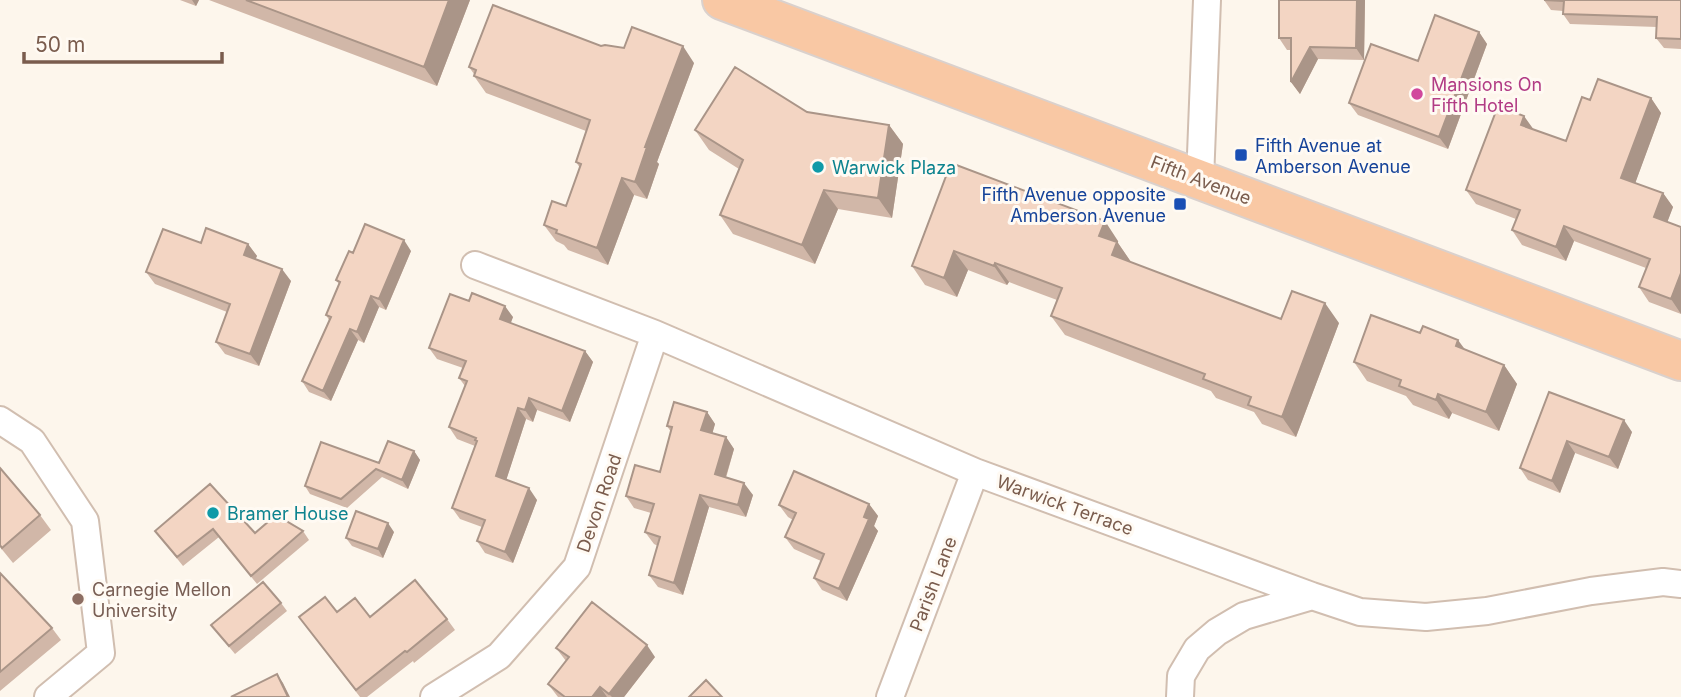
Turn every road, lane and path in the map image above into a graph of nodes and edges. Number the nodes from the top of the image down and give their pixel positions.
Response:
1 (722, 0) edge
2 (1207, 0) edge
3 (1200, 180) junction
4 (475, 265) dead end
5 (655, 334) junction
6 (1681, 360) edge
7 (0, 419) edge
8 (975, 472) junction
9 (1681, 584) edge
10 (1312, 596) junction
11 (48, 697) edge
12 (435, 697) edge
13 (890, 697) edge
14 (1180, 697) edge

1 - 3 highway, Fifth Avenue
2 - 3 street
3 - 6 highway, Fifth Avenue
4 - 5 street, Warwick Terrace
5 - 8 street, Warwick Terrace
5 - 12 street, Devon Road
7 - 11 street
8 - 10 street, Warwick Terrace
8 - 13 street, Parish Lane
9 - 10 street, Warwick Terrace
10 - 14 street

